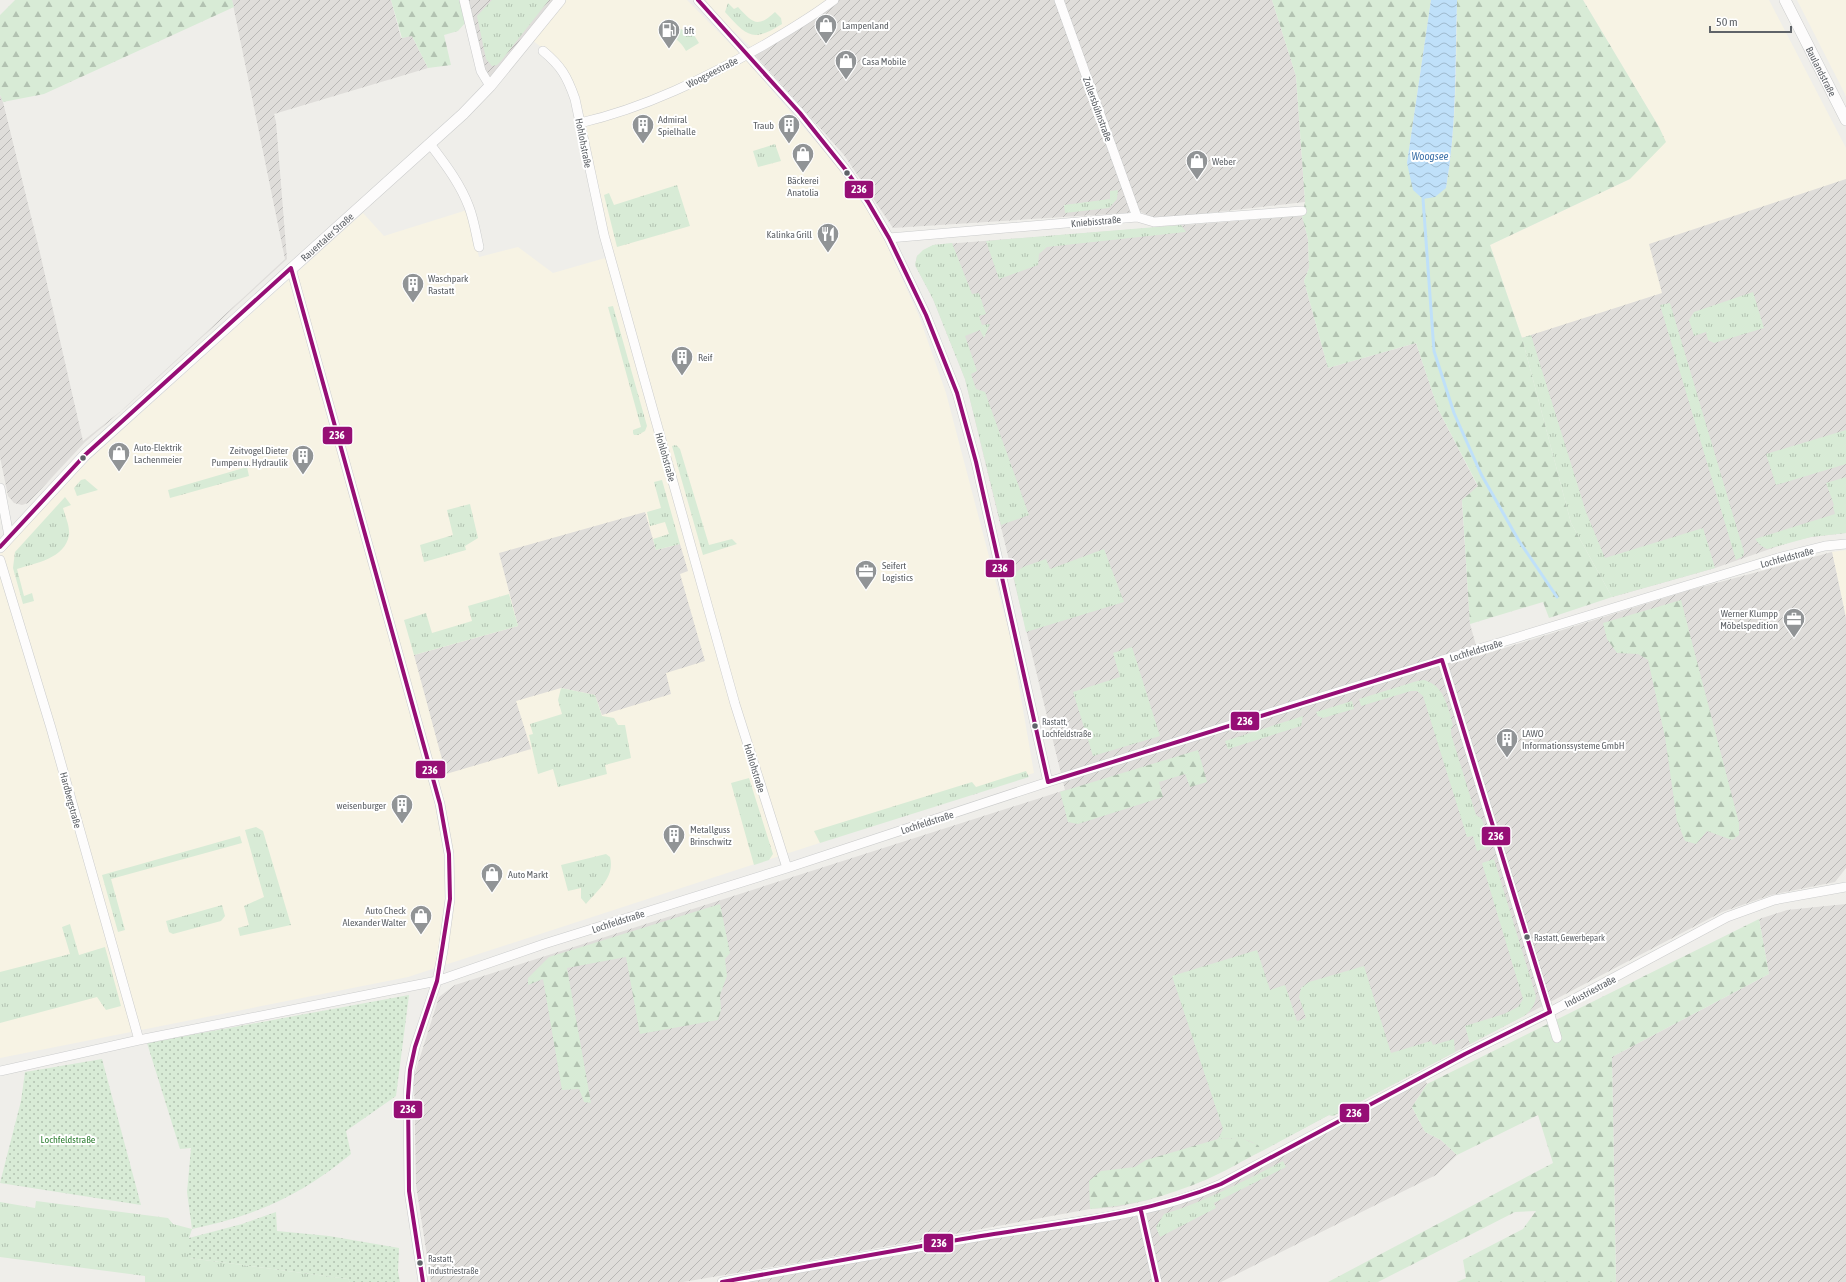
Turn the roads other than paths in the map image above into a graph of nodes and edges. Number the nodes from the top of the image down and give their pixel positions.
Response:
1 (464, 0) edge
2 (560, 0) edge
3 (698, 0) edge
4 (834, 0) edge
5 (1060, 0) edge
6 (1785, 0) edge
7 (543, 51) dead end
8 (748, 54) junction
9 (490, 86) junction
10 (1846, 120) edge
11 (580, 123) junction
12 (430, 144) junction
13 (1302, 211) dead end
14 (1137, 217) junction
15 (889, 238) junction
16 (479, 247) dead end
17 (291, 268) junction
18 (0, 488) edge
19 (10, 536) junction
20 (1846, 544) edge
21 (0, 547) edge
22 (0, 560) edge
23 (1442, 660) junction
24 (1048, 782) junction
25 (787, 868) junction
26 (1846, 887) edge
27 (437, 981) junction
28 (1550, 1012) junction
29 (1557, 1038) dead end
30 (139, 1040) junction
31 (0, 1070) edge
32 (1141, 1211) junction
33 (423, 1282) edge
34 (722, 1282) edge
35 (1157, 1282) edge

1 - 9 street
2 - 9 street, Rauentaler Straße
3 - 8 street
4 - 8 street, Woogseestraße
5 - 14 street, Zollersbühnstraße
6 - 10 street, Baulandstraße
7 - 11 street, Hohlohstraße
8 - 11 street, Woogseestraße
8 - 15 street
9 - 12 street, Rauentaler Straße
11 - 25 street, Hohlohstraße
12 - 16 street
12 - 17 street, Rauentaler Straße
13 - 14 street, Kniebisstraße
14 - 15 street, Kniebisstraße
15 - 24 street
17 - 19 street, Rauentaler Straße
17 - 27 street
18 - 19 street
19 - 21 street, Rauentaler Straße
20 - 23 street, Lochfeldstraße
22 - 30 street, Hardbergstraße
23 - 24 street, Lochfeldstraße
23 - 28 street
24 - 25 street, Lochfeldstraße
25 - 27 street, Lochfeldstraße
26 - 28 street, Industriestraße
27 - 30 street, Lochfeldstraße
27 - 33 street
28 - 29 street
28 - 32 street, Industriestraße
30 - 31 street, Lochfeldstraße
32 - 34 street, Industriestraße
32 - 35 street

